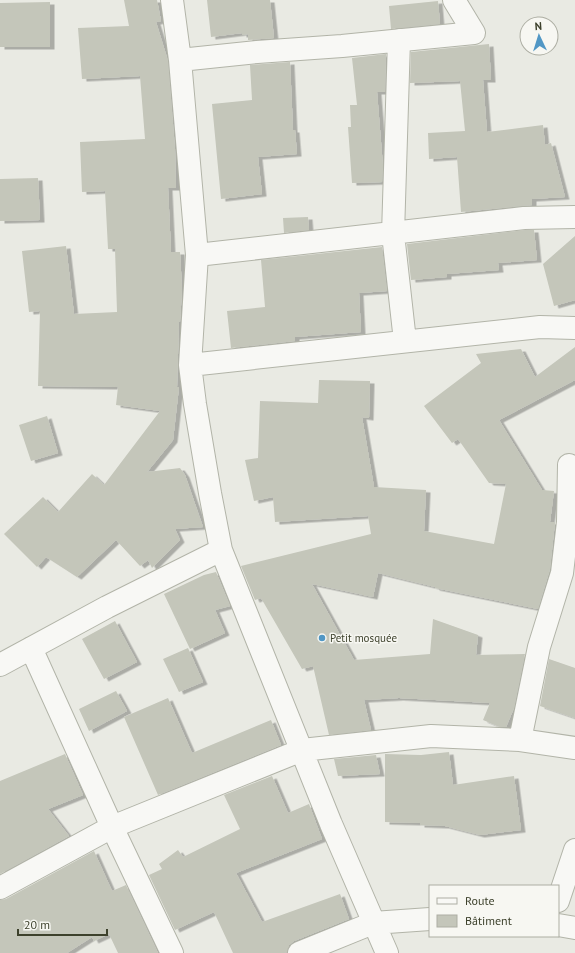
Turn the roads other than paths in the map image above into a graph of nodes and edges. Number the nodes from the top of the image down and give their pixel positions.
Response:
1 (172, 0) edge
2 (454, 0) edge
3 (398, 40) junction
4 (180, 60) junction
5 (575, 217) edge
6 (393, 234) junction
7 (197, 255) junction
8 (575, 328) edge
9 (405, 341) junction
10 (190, 365) junction
11 (569, 466) dead end
12 (221, 550) junction
13 (31, 648) junction
14 (0, 665) edge
15 (520, 740) junction
16 (575, 748) edge
17 (302, 750) junction
18 (112, 827) junction
19 (575, 850) edge
20 (0, 888) edge
21 (559, 898) edge
22 (429, 919) edge
23 (373, 923) junction
24 (559, 925) edge
25 (575, 928) edge
26 (172, 953) edge
27 (299, 953) edge
28 (388, 953) edge

1 - 4 street
2 - 3 street
3 - 4 street
3 - 6 street
4 - 7 street
5 - 6 street
6 - 7 street
6 - 9 street
7 - 10 street
8 - 9 street
9 - 10 street
10 - 12 street
11 - 15 street
12 - 13 street
12 - 17 street
13 - 14 street
13 - 18 street
15 - 16 street
15 - 17 street
17 - 18 street
17 - 23 street
18 - 20 street
18 - 26 street
19 - 21 street
22 - 23 street
23 - 27 street
23 - 28 street
24 - 25 street

